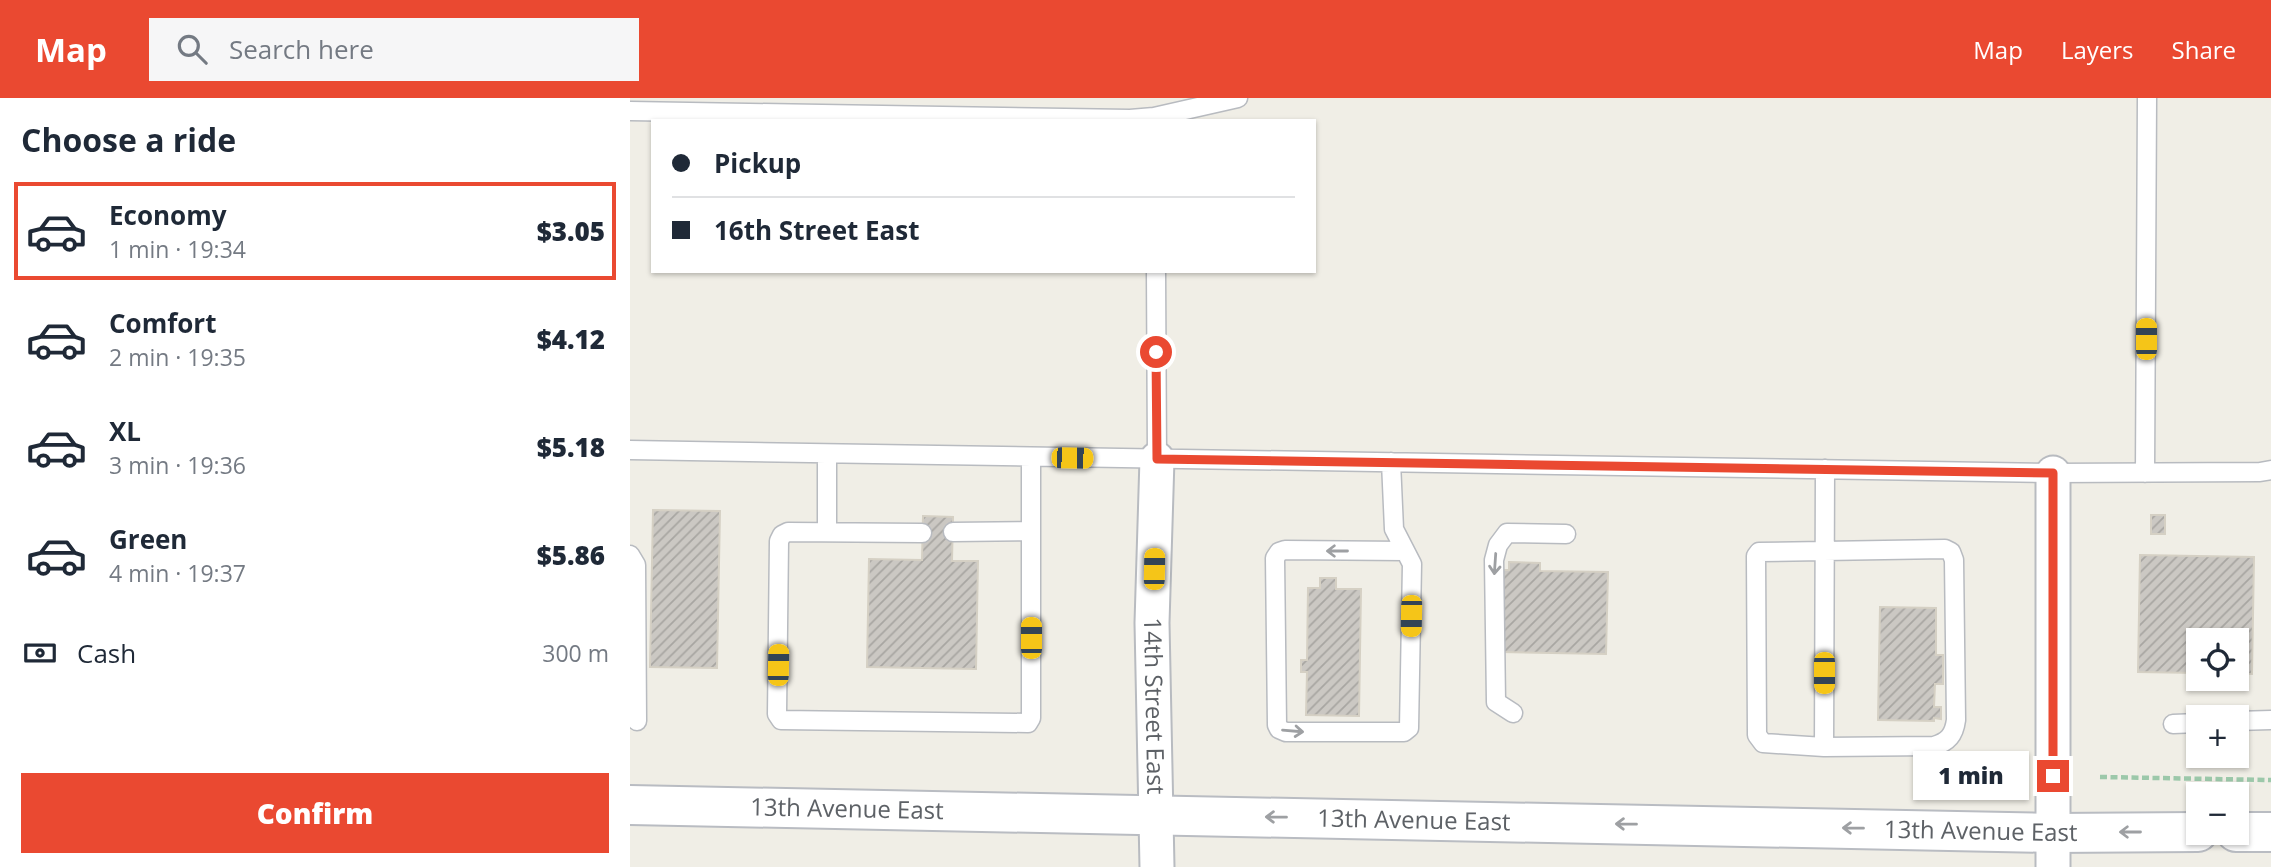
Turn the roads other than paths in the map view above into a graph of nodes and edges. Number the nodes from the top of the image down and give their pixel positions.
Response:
1 (1238, 98) edge
2 (2147, 98) edge
3 (630, 111) edge
4 (1154, 119) edge
5 (1156, 273) edge
6 (630, 450) edge
7 (827, 454) junction
8 (1031, 457) junction
9 (1157, 459) junction
10 (1391, 462) junction
11 (1825, 470) junction
12 (2271, 470) edge
13 (2053, 473) junction
14 (2145, 473) junction
15 (1031, 531) junction
16 (827, 532) junction
17 (953, 532) dead end
18 (922, 533) dead end
19 (1566, 534) dead end
20 (1405, 551) junction
21 (1825, 551) junction
22 (630, 555) edge
23 (633, 574) edge
24 (1513, 713) dead end
25 (2271, 720) edge
26 (637, 721) dead end
27 (2249, 721) edge
28 (2186, 723) edge
29 (2173, 724) dead end
30 (1824, 747) junction
31 (630, 805) edge
32 (1156, 815) junction
33 (2249, 832) edge
34 (2271, 832) edge
35 (2186, 833) edge
36 (2053, 850) edge
37 (1157, 867) edge

1 - 4 lane
2 - 14 lane
3 - 4 lane
5 - 9 lane
6 - 7 lane
7 - 8 lane
7 - 16 lane
8 - 9 lane
8 - 15 lane
9 - 10 lane
9 - 32 street, 14th Street East
10 - 11 lane
10 - 20 lane
11 - 13 lane
11 - 21 lane
12 - 14 lane
13 - 14 lane
13 - 36 street
15 - 16 lane
15 - 17 lane
16 - 18 lane
19 -> 24 lane
20 -> 20 lane
21 - 30 lane
21 - 30 lane
21 - 30 lane
22 - 23 lane
23 - 26 lane
25 - 27 lane
28 - 29 lane
31 - 32 main road, 13th Avenue East
36 -> 32 main road, 13th Avenue East
32 - 37 street, 14th Street East
33 - 34 main road
35 -> 36 main road, 13th Avenue East

